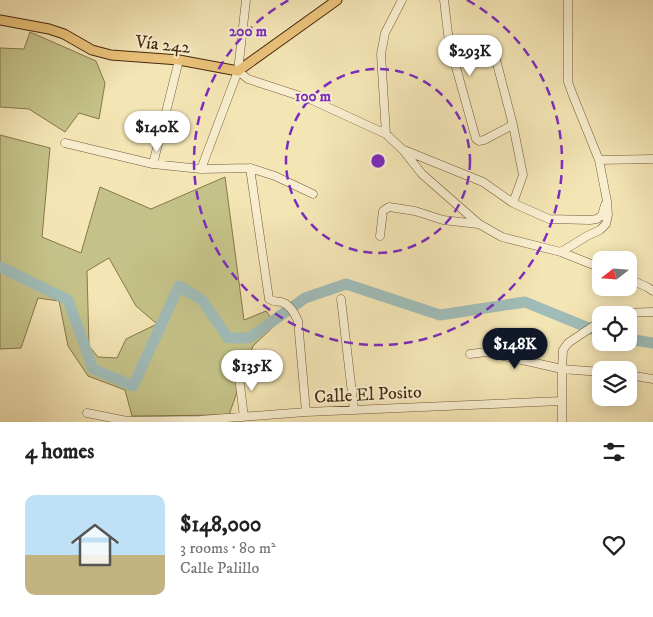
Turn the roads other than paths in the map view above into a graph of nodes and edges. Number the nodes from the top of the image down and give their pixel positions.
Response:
1 (246, 0) edge
2 (337, 0) edge
3 (402, 0) edge
4 (444, 0) edge
5 (568, 0) edge
6 (0, 20) edge
7 (449, 42) junction
8 (179, 60) junction
9 (238, 71) junction
10 (513, 125) junction
11 (386, 134) junction
12 (65, 143) dead end
13 (403, 150) junction
14 (653, 159) edge
15 (600, 160) junction
16 (153, 164) junction
17 (201, 168) junction
18 (250, 168) junction
19 (312, 194) dead end
20 (607, 201) junction
21 (513, 203) junction
22 (479, 224) junction
23 (380, 236) dead end
24 (562, 252) junction
25 (592, 264) edge
26 (638, 283) edge
27 (653, 291) edge
28 (341, 300) dead end
29 (637, 312) edge
30 (653, 312) edge
31 (592, 328) edge
32 (470, 354) dead end
33 (238, 369) dead end
34 (562, 369) junction
35 (592, 371) edge
36 (637, 376) edge
37 (653, 379) edge
38 (562, 401) junction
39 (354, 410) junction
40 (306, 412) junction
41 (87, 413) dead end
42 (244, 417) junction
43 (127, 421) edge
44 (200, 421) edge
45 (562, 422) edge

1 - 9 street
2 - 9 main road
3 - 11 street
4 - 7 street
5 - 15 street
6 - 8 main road, Vía 242
7 - 10 street
7 - 10 street
8 - 9 main road, Vía 242
8 - 16 street
9 - 11 street
9 - 17 street
10 - 21 street
11 - 13 street
12 - 16 street
13 - 21 street
13 - 22 street
14 - 15 street
15 - 20 street
16 - 17 street
17 - 18 street
18 - 19 street
18 - 40 street
20 - 21 street
20 - 24 street
22 - 23 street
22 - 24 street
24 - 25 street
26 - 27 street
28 - 39 street
29 - 30 street
31 - 34 street
32 - 34 street
33 - 42 street
34 - 35 street
34 - 38 street
36 - 37 street
38 - 39 street, Calle El Posito
38 - 45 street
39 - 40 street, Calle El Posito
40 - 42 street, Calle El Posito
41 - 43 street, Calle El Posito
42 - 44 street, Calle El Posito
43 - 44 street, Calle El Posito

